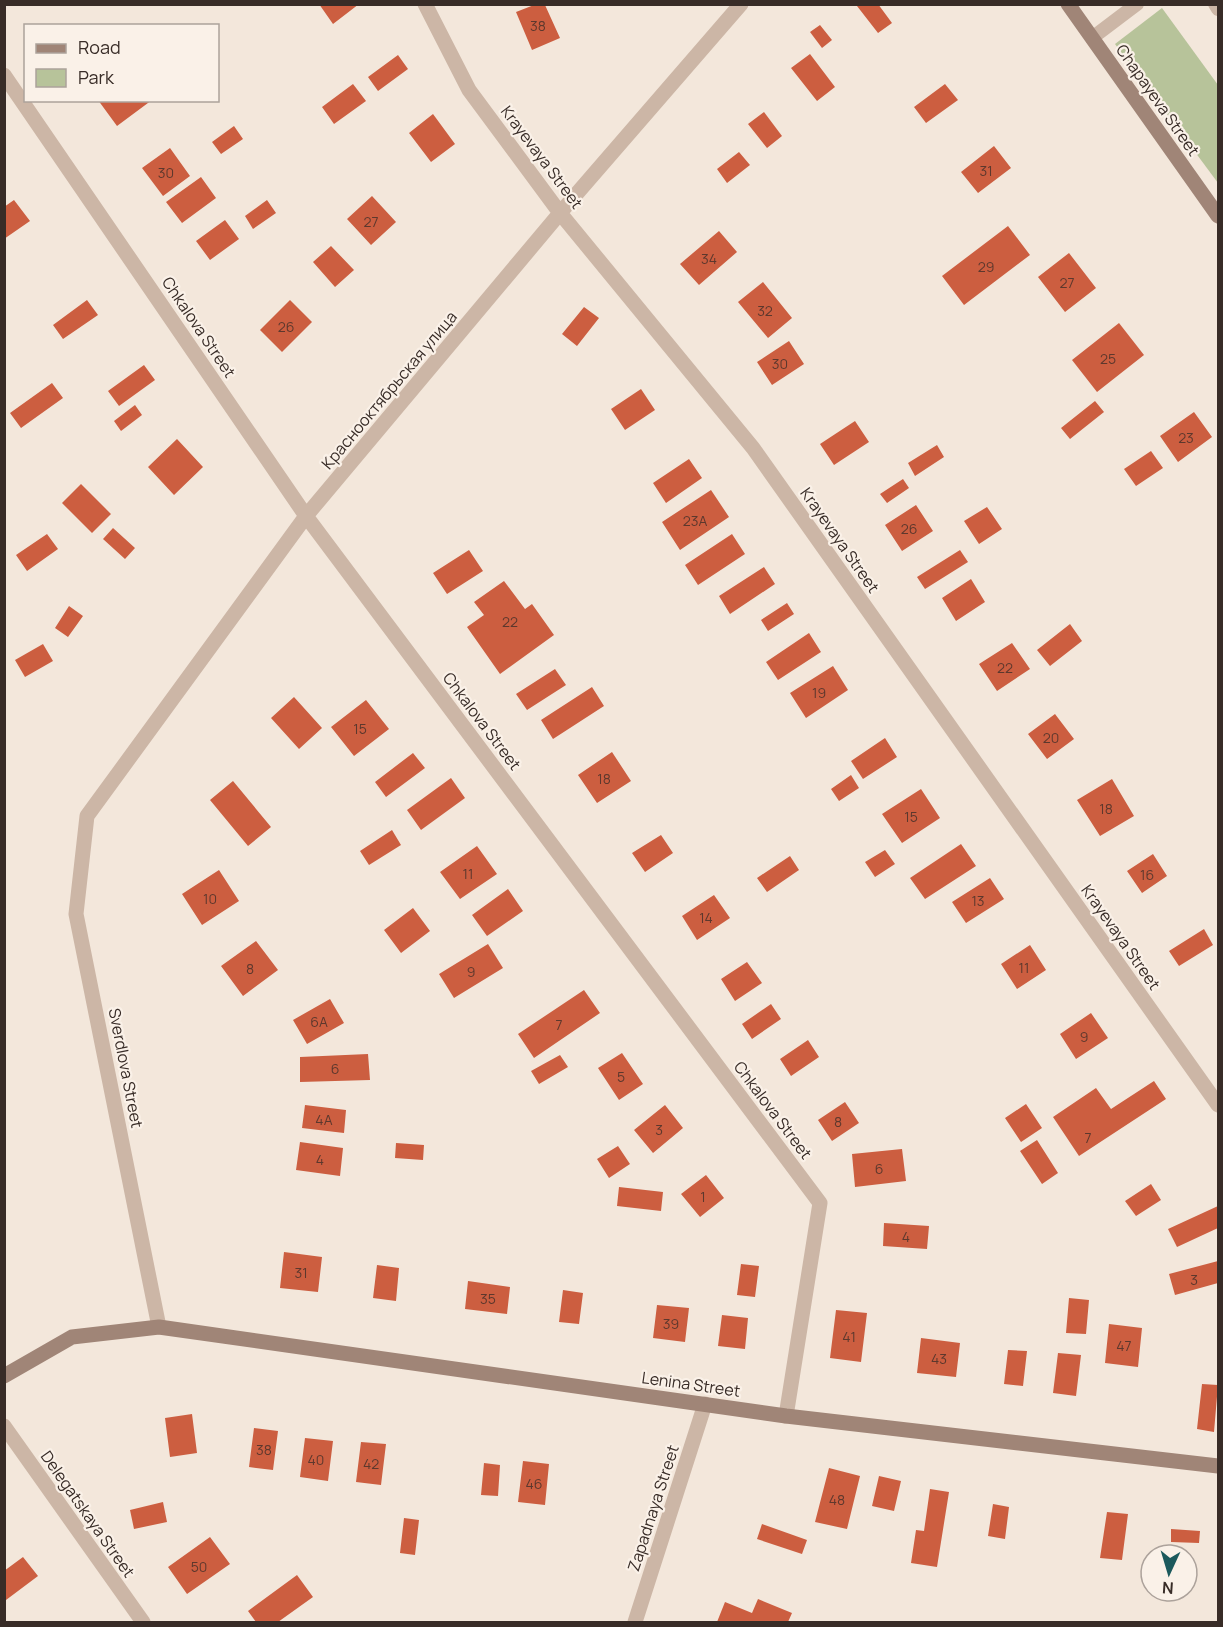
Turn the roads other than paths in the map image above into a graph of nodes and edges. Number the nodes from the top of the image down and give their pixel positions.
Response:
1 (425, 4) edge
2 (741, 4) edge
3 (1068, 4) edge
4 (1137, 4) edge
5 (1215, 4) edge
6 (1218, 9) edge
7 (1092, 38) junction
8 (4, 75) edge
9 (560, 213) junction
10 (1218, 216) edge
11 (306, 516) junction
12 (87, 816) joint
13 (1218, 1105) edge
14 (159, 1327) junction
15 (4, 1376) edge
16 (705, 1404) junction
17 (786, 1416) junction
18 (4, 1426) edge
19 (1218, 1466) edge
20 (143, 1623) edge
21 (635, 1623) edge

1 - 9 street, Krayevaya Street
2 - 9 street, Краснооктябрьская улица
3 - 7 main road, Chapayeva Street
4 - 7 lane
5 - 6 lane
7 - 10 main road, Chapayeva Street
8 - 11 street, Chkalova Street
9 - 11 street, Краснооктябрьская улица
9 - 13 street, Krayevaya Street
11 - 12 street, Краснооктябрьская улица
11 - 17 street, Chkalova Street
12 - 14 street, Sverdlova Street
14 - 15 main road
14 - 16 main road, Lenina Street
16 - 17 main road, Lenina Street
16 - 21 street, Zapadnaya Street
17 - 19 main road, Lenina Street
18 - 20 street, Delegatskaya Street

